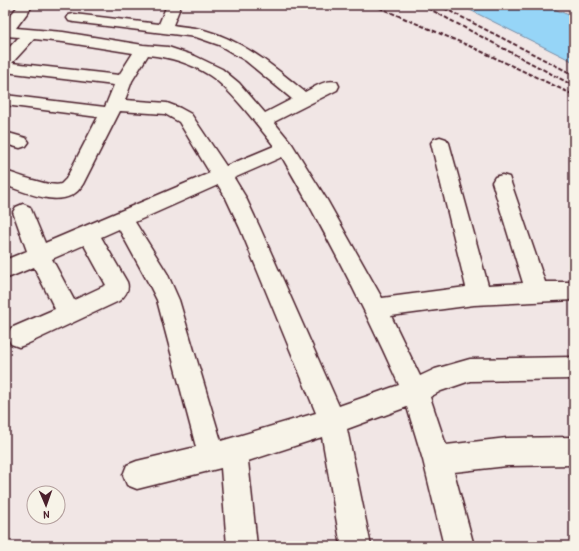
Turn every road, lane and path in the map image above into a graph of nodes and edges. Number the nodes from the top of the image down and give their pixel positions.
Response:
1 (26, 5) edge
2 (174, 5) edge
3 (78, 11) edge
4 (165, 28) junction
5 (6, 31) edge
6 (30, 34) junction
7 (63, 38) junction
8 (143, 50) junction
9 (5, 61) edge
10 (5, 67) edge
11 (124, 81) junction
12 (331, 86) dead end
13 (303, 99) junction
14 (5, 100) edge
15 (112, 109) junction
16 (263, 121) junction
17 (440, 143) dead end
18 (286, 148) junction
19 (222, 176) junction
20 (5, 178) edge
21 (502, 182) dead end
22 (24, 212) dead end
23 (124, 219) junction
24 (89, 234) junction
25 (39, 255) junction
26 (5, 270) edge
27 (537, 291) junction
28 (574, 291) edge
29 (479, 295) junction
30 (376, 309) junction
31 (69, 313) junction
32 (19, 336) dead end
33 (574, 368) edge
34 (415, 392) junction
35 (332, 422) junction
36 (574, 451) edge
37 (222, 454) junction
38 (437, 460) junction
39 (137, 475) dead end
40 (242, 546) edge
41 (356, 546) edge
42 (458, 546) edge

1 - 5 street
2 - 4 street
3 - 4 street
3 - 7 street
4 - 13 street
5 - 6 street
6 - 7 street
6 - 9 street
7 - 8 street
8 - 11 street
8 - 16 street
10 - 11 street
11 - 15 street
12 - 13 street
13 - 16 street
14 - 15 street
15 - 19 street
15 - 20 street
16 - 18 street
17 - 29 street
18 - 19 street
18 - 30 street
19 - 23 street
19 - 35 street
21 - 27 street
22 - 25 street
23 - 24 street
23 - 37 street
24 - 25 street
24 - 31 street
25 - 26 street
25 - 31 street
27 - 28 street
27 - 29 street
29 - 30 street
30 - 34 street
31 - 32 street
33 - 34 street
34 - 35 street
34 - 38 street
35 - 37 street
35 - 41 street
36 - 38 street
37 - 39 street
37 - 40 street
38 - 42 street

